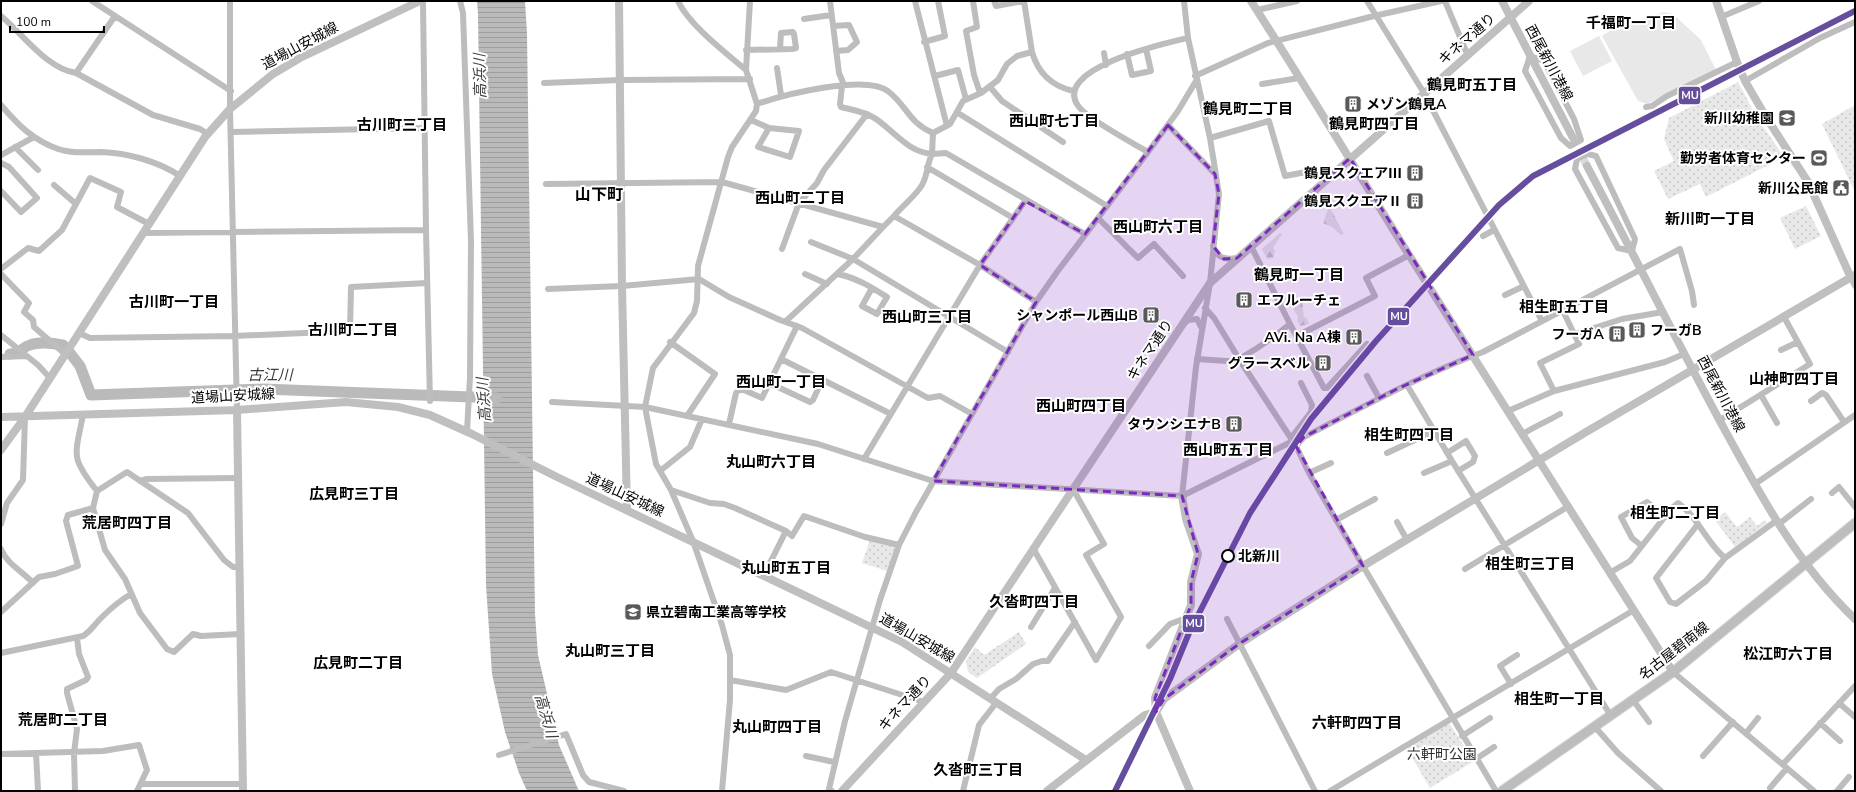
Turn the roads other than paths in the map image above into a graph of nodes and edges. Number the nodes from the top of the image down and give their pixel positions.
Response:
1 (92, 1) edge
2 (230, 1) edge
3 (420, 1) edge
4 (423, 1) edge
5 (460, 1) edge
6 (619, 1) edge
7 (678, 1) edge
8 (750, 1) edge
9 (830, 1) edge
10 (915, 1) edge
11 (938, 1) edge
12 (973, 1) edge
13 (994, 1) edge
14 (1024, 1) edge
15 (1184, 1) edge
16 (1251, 1) edge
17 (1297, 1) edge
18 (1367, 1) edge
19 (1441, 1) edge
20 (1444, 1) edge
21 (1502, 1) edge
22 (1529, 1) edge
23 (1716, 1) edge
24 (1759, 1) edge
25 (1272, 4) edge
26 (1257, 10) junction
27 (832, 15) junction
28 (1, 16) edge
29 (115, 16) junction
30 (1374, 16) junction
31 (1721, 17) junction
32 (1511, 18) junction
33 (804, 19) dead end
34 (1855, 22) edge
35 (833, 26) junction
36 (1188, 38) junction
37 (924, 42) junction
38 (1278, 42) junction
39 (780, 49) dead end
40 (1146, 49) junction
41 (746, 50) junction
42 (836, 51) junction
43 (1032, 52) junction
44 (1104, 53) dead end
45 (1127, 54) junction
46 (1468, 56) junction
47 (1530, 56) junction
48 (1737, 62) junction
49 (1106, 65) junction
50 (777, 68) dead end
51 (746, 70) junction
52 (76, 74) junction
53 (934, 76) junction
54 (1299, 78) junction
55 (750, 79) junction
56 (1196, 79) junction
57 (621, 80) junction
58 (1746, 81) junction
59 (544, 83) dead end
60 (1262, 84) dead end
61 (843, 86) junction
62 (990, 87) junction
63 (231, 91) junction
64 (1074, 91) junction
65 (980, 93) junction
66 (1424, 93) junction
67 (781, 96) junction
68 (966, 99) junction
69 (757, 104) junction
70 (1, 105) edge
71 (1646, 106) dead end
72 (230, 109) junction
73 (958, 113) junction
74 (867, 114) junction
75 (750, 120) junction
76 (1168, 125) junction
77 (947, 126) junction
78 (424, 128) junction
79 (769, 128) junction
80 (232, 132) junction
81 (933, 133) junction
82 (208, 134) junction
83 (34, 137) junction
84 (1210, 138) junction
85 (1573, 138) tunnel mouth
86 (1063, 142) dead end
87 (15, 148) junction
88 (1148, 152) junction
89 (932, 154) junction
90 (1, 155) edge
91 (1350, 158) junction
92 (1, 163) edge
93 (1587, 166) tunnel mouth
94 (927, 167) junction
95 (38, 170) dead end
96 (1215, 174) junction
97 (1331, 175) junction
98 (180, 176) junction
99 (722, 182) junction
100 (621, 183) junction
101 (546, 184) dead end
102 (54, 185) dead end
103 (1, 191) edge
104 (7, 197) junction
105 (1025, 201) junction
106 (1, 203) edge
107 (799, 203) junction
108 (76, 204) junction
109 (1107, 206) junction
110 (894, 216) junction
111 (1013, 218) junction
112 (1098, 218) junction
113 (149, 224) junction
114 (883, 226) junction
115 (426, 230) junction
116 (1494, 230) junction
117 (144, 233) junction
118 (234, 233) junction
119 (1085, 234) junction
120 (1483, 236) dead end
121 (811, 242) dead end
122 (1213, 246) junction
123 (1251, 246) junction
124 (782, 249) dead end
125 (1632, 251) junction
126 (1409, 255) junction
127 (1236, 258) junction
128 (853, 259) junction
129 (980, 265) junction
130 (1, 270) edge
131 (1642, 270) junction
132 (1, 274) edge
133 (805, 274) dead end
134 (838, 274) junction
135 (1183, 276) dead end
136 (1853, 276) edge
137 (699, 279) junction
138 (427, 283) junction
139 (1210, 283) junction
140 (827, 284) junction
141 (622, 286) junction
142 (1524, 286) junction
143 (1855, 286) edge
144 (872, 288) dead end
145 (548, 289) dead end
146 (1505, 295) dead end
147 (1036, 302) junction
148 (1694, 305) dead end
149 (1205, 308) junction
150 (1563, 311) junction
151 (1663, 312) junction
152 (948, 317) junction
153 (1784, 317) junction
154 (786, 321) junction
155 (1542, 321) junction
156 (1290, 324) junction
157 (797, 326) junction
158 (1180, 328) junction
159 (1202, 331) junction
160 (79, 332) junction
161 (1575, 334) junction
162 (1, 335) edge
163 (234, 336) junction
164 (1297, 336) junction
165 (670, 342) junction
166 (1798, 342) junction
167 (1367, 344) dead end
168 (1780, 350) dead end
169 (1008, 352) junction
170 (65, 354) junction
171 (1684, 354) junction
172 (1473, 355) junction
173 (26, 356) junction
174 (1, 357) edge
175 (781, 359) junction
176 (1197, 359) junction
177 (1240, 361) junction
178 (1692, 370) junction
179 (1367, 376) dead end
180 (50, 378) junction
181 (822, 380) junction
182 (770, 383) junction
183 (1300, 383) dead end
184 (907, 385) junction
185 (1407, 385) junction
186 (1554, 391) junction
187 (1761, 395) junction
188 (1379, 398) junction
189 (430, 401) dead end
190 (1811, 401) dead end
191 (552, 402) dead end
192 (625, 405) junction
193 (645, 407) junction
194 (237, 410) junction
195 (1508, 411) junction
196 (891, 414) junction
197 (972, 414) junction
198 (1560, 414) dead end
199 (82, 415) junction
200 (1855, 415) edge
201 (687, 416) junction
202 (1, 417) edge
203 (25, 417) junction
204 (702, 419) junction
205 (1720, 420) junction
206 (1844, 422) junction
207 (1777, 423) dead end
208 (729, 424) junction
209 (1434, 431) junction
210 (470, 432) junction
211 (1523, 434) junction
212 (1293, 442) junction
213 (1, 450) edge
214 (1387, 453) dead end
215 (1447, 453) junction
216 (864, 459) junction
217 (1540, 460) junction
218 (1452, 461) junction
219 (1331, 462) dead end
220 (660, 471) junction
221 (1458, 471) junction
222 (1424, 473) dead end
223 (1309, 474) junction
224 (238, 478) junction
225 (140, 481) junction
226 (933, 481) junction
227 (1755, 484) junction
228 (1073, 489) junction
229 (671, 490) junction
230 (97, 492) junction
231 (1832, 493) dead end
232 (1182, 496) junction
233 (1375, 499) dead end
234 (1475, 499) junction
235 (1811, 499) dead end
236 (1568, 506) junction
237 (1855, 507) edge
238 (93, 508) junction
239 (627, 509) junction
240 (1665, 517) junction
241 (1336, 520) junction
242 (1397, 522) dead end
243 (1777, 522) junction
244 (1, 524) edge
245 (1698, 524) junction
246 (1855, 524) edge
247 (786, 531) junction
248 (1407, 540) junction
249 (692, 541) junction
250 (899, 545) junction
251 (1504, 545) junction
252 (1642, 546) junction
253 (1033, 548) junction
254 (1, 549) edge
255 (1725, 558) junction
256 (1806, 564) junction
257 (1363, 566) junction
258 (238, 567) junction
259 (1465, 569) dead end
260 (1611, 572) junction
261 (764, 575) junction
262 (33, 583) junction
263 (1055, 588) junction
264 (131, 594) junction
265 (1634, 610) junction
266 (1, 612) edge
267 (1186, 618) junction
268 (1227, 619) dead end
269 (1855, 619) edge
270 (1075, 622) junction
271 (872, 627) junction
272 (1031, 627) dead end
273 (240, 634) junction
274 (77, 638) junction
275 (1239, 644) junction
276 (1149, 646) dead end
277 (1569, 649) junction
278 (1, 653) edge
279 (1517, 655) dead end
280 (1673, 672) junction
281 (951, 673) junction
282 (730, 680) junction
283 (857, 681) junction
284 (1511, 684) junction
285 (1854, 689) edge
286 (1633, 700) junction
287 (993, 701) junction
288 (924, 702) junction
289 (1839, 703) junction
290 (1156, 712) junction
291 (1611, 716) junction
292 (1855, 717) edge
293 (1490, 718) dead end
294 (1758, 718) dead end
295 (1452, 719) junction
296 (1649, 722) dead end
297 (1733, 722) junction
298 (1820, 723) junction
299 (1595, 727) junction
300 (1746, 733) junction
301 (1462, 736) junction
302 (1840, 741) dead end
303 (1494, 747) dead end
304 (36, 753) junction
305 (74, 753) junction
306 (1, 754) edge
307 (501, 754) dead end
308 (806, 756) dead end
309 (1703, 756) dead end
310 (1476, 759) junction
311 (1086, 760) junction
312 (834, 762) junction
313 (1785, 766) junction
314 (1849, 777) dead end
315 (142, 784) junction
316 (243, 788) edge
317 (1770, 788) dead end
318 (38, 791) edge
319 (75, 791) edge
320 (138, 791) edge
321 (624, 791) edge
322 (722, 791) edge
323 (832, 791) edge
324 (842, 791) edge
325 (963, 791) edge
326 (1047, 791) edge
327 (1190, 791) edge
328 (1315, 791) edge
329 (1330, 791) edge
330 (1496, 791) edge
331 (1502, 791) edge
332 (1661, 791) edge
333 (1814, 791) edge
334 (1837, 791) edge

1 - 29 street
2 - 63 street
3 - 72 street, 道場山安城線
4 - 78 street
5 - 210 street
6 - 57 street
7 - 51 street
8 - 41 street
9 - 27 street
10 - 37 street
11 - 37 street
12 - 65 street
13 - 14 street
14 - 43 street
15 - 36 street
16 - 26 street
17 - 25 street
18 - 30 street
19 - 30 street
20 - 46 street
21 - 32 street, 西尾新川港線
22 - 32 street, キネマ通り
23 - 31 street
24 - 31 street
25 - 26 street
26 - 38 street
27 - 33 street
27 - 35 street
28 - 52 street
29 - 52 street
29 - 63 street
30 - 38 street
30 - 66 street
31 - 48 street
32 - 46 street, キネマ通り
32 - 47 street, 西尾新川港線
34 - 58 street
35 - 42 street
35 - 42 street
36 - 40 street
36 - 56 street
37 - 53 street
38 - 54 street
38 - 56 street
39 - 41 street
40 - 45 street
40 - 45 street
41 - 51 street
42 - 61 street
43 - 62 street
43 - 64 street
44 - 49 street
45 - 49 street
46 - 66 street, キネマ通り
47 - 47 street
47 - 85 street, 西尾新川港線
48 - 58 street
48 - 71 street
49 - 64 street
50 - 67 street
51 - 55 street
52 - 82 street
53 - 68 street
53 - 77 street
54 - 60 street
54 - 91 street
55 - 57 street
55 - 69 street
56 - 76 street
56 - 84 street
57 - 59 street
57 - 100 street
58 - 136 street
61 - 67 street
61 - 74 street
61 - 81 street
62 - 65 street
62 - 86 street
63 - 72 street
64 - 88 street
65 - 68 street
66 - 91 street, キネマ通り
66 - 116 street
67 - 69 street
68 - 73 street
69 - 75 street
70 - 83 street
72 - 80 street
72 - 82 street, 道場山安城線
73 - 77 street
73 - 109 street
74 - 89 street
74 - 107 street
75 - 79 street
75 - 99 street
76 - 88 street
76 - 96 street
77 - 81 street
78 - 80 street
78 - 115 street
79 - 79 street
80 - 118 street
81 - 89 street
82 - 98 street, 道場山安城線
83 - 87 street
83 - 98 street
84 - 96 street
84 - 97 street
87 - 90 street
87 - 95 street
88 - 109 street
89 - 94 street
89 - 105 street
91 - 97 street, キネマ通り
91 - 126 street
92 - 104 street
93 - 125 street, 西尾新川港線
94 - 110 street
94 - 111 street
96 - 122 street
97 - 123 street, キネマ通り
98 - 113 street, 道場山安城線
99 - 100 street
99 - 107 street
99 - 137 street
100 - 101 street
100 - 141 street
102 - 108 street
103 - 104 street
104 - 106 street
105 - 111 street
105 - 119 street
107 - 114 street
107 - 124 street
108 - 113 street
108 - 130 street
109 - 112 street
110 - 114 street
110 - 129 street
111 - 129 street
112 - 119 street
112 - 135 street
113 - 117 street, 道場山安城線
114 - 128 street
115 - 118 street
115 - 138 street
116 - 120 street
116 - 142 street
117 - 118 street
117 - 160 street, 道場山安城線
118 - 163 street
119 - 147 street
121 - 128 street
122 - 127 street
122 - 139 street
123 - 127 street, キネマ通り
123 - 156 street
125 - 125 street
125 - 131 street, 西尾新川港線
126 - 164 street
126 - 172 street
127 - 139 street, キネマ通り
128 - 134 street
128 - 152 street
129 - 147 street
129 - 152 street
131 - 148 street
131 - 150 street
131 - 151 street, 西尾新川港線
132 - 170 street
133 - 140 street
134 - 140 street
134 - 144 street
136 - 143 street
136 - 153 street
137 - 141 street
137 - 154 street
137 - 165 street
138 - 163 street
138 - 189 street
139 - 149 street
139 - 158 street, キネマ通り
140 - 154 street
141 - 145 street
141 - 192 street
142 - 146 street
142 - 155 street
147 - 169 street
149 - 159 street
149 - 177 street
150 - 155 street
150 - 161 street
151 - 161 street
151 - 171 street, 西尾新川港線
152 - 169 street
152 - 184 street
153 - 166 street
153 - 178 street
154 - 157 street
155 - 172 street
156 - 164 street
156 - 177 street
157 - 175 street
157 - 184 street
158 - 159 street
158 - 228 street, キネマ通り
159 - 176 street
160 - 163 street
160 - 170 street, 道場山安城線
161 - 186 street
162 - 173 street
163 - 194 street
164 - 167 street
165 - 193 street
165 - 201 street
166 - 168 street
166 - 187 street
169 - 197 street
170 - 180 street, 道場山安城線
171 - 178 street, 西尾新川港線
171 - 186 street
172 - 185 street
172 - 195 street
173 - 174 street
173 - 180 street
175 - 181 street
175 - 182 street
176 - 177 street
176 - 232 street
177 - 212 street
178 - 205 street, 西尾新川港線
178 - 217 street
179 - 188 street
180 - 203 street, 道場山安城線
181 - 182 street
181 - 196 street
182 - 208 street
183 - 212 street
184 - 196 street
184 - 197 street
185 - 188 street
185 - 209 street
186 - 195 street
187 - 205 street
187 - 207 street
188 - 212 street
190 - 206 street
191 - 192 street
192 - 193 street
192 - 239 street
193 - 201 street
193 - 220 street
194 - 199 street, 道場山安城線
194 - 210 street, 道場山安城線
194 - 224 street
195 - 211 street
196 - 216 street
197 - 226 street
198 - 211 street
199 - 203 street, 道場山安城線
199 - 230 street
200 - 206 street
201 - 204 street
202 - 203 street, 道場山安城線
203 - 213 street
203 - 244 street
204 - 208 street
204 - 220 street
205 - 227 street, 西尾新川港線
206 - 227 street
208 - 216 street
209 - 214 street
209 - 215 street
210 - 239 street, 道場山安城線
211 - 217 street
212 - 223 street
212 - 232 street
215 - 218 street
215 - 221 street
216 - 226 street
217 - 234 street
217 - 236 street
218 - 221 street
218 - 222 street
219 - 223 street
220 - 229 street
221 - 234 street
223 - 241 street
224 - 225 street
224 - 258 street
225 - 230 street
225 - 258 street
226 - 228 street
226 - 250 street
227 - 243 street, 西尾新川港線
228 - 232 street
228 - 253 street, キネマ通り
228 - 270 street
229 - 247 street
229 - 249 street
230 - 238 street
231 - 237 street
232 - 267 street
233 - 241 street
234 - 248 street
234 - 251 street
235 - 243 street
236 - 251 street
236 - 260 street
238 - 262 street
238 - 264 street
239 - 249 street, 道場山安城線
240 - 245 street
240 - 252 street
240 - 252 street
241 - 257 street
242 - 248 street
243 - 255 street
243 - 256 street, 西尾新川港線
245 - 255 street
245 - 255 street
246 - 256 main road, 名古屋碧南線
247 - 250 street
247 - 261 street
248 - 257 street
249 - 261 street, 道場山安城線
249 - 282 street
250 - 271 street
251 - 259 street
251 - 277 street
252 - 260 street
253 - 263 street
253 - 281 street, キネマ通り
254 - 262 street
256 - 269 street, 西尾新川港線
256 - 280 main road, 名古屋碧南線
257 - 275 street
257 - 295 street
258 - 273 street
260 - 265 street
261 - 271 street, 道場山安城線
262 - 266 street
263 - 270 street
263 - 272 street
264 - 273 street
264 - 274 street
265 - 277 street
265 - 280 street
267 - 276 street
267 - 290 street
268 - 275 street
270 - 287 street
271 - 281 street, 道場山安城線
271 - 283 street
273 - 316 street
274 - 278 street
274 - 305 street
275 - 290 street
275 - 328 street
277 - 284 street
277 - 291 street
279 - 284 street
280 - 286 main road, 名古屋碧南線
280 - 297 street
281 - 287 street, 道場山安城線
281 - 288 street, キネマ通り
282 - 283 street
282 - 322 street
283 - 288 street
283 - 312 street
284 - 295 street
285 - 289 street
286 - 291 main road, 名古屋碧南線
286 - 296 street
287 - 311 street, 道場山安城線
287 - 325 street
288 - 324 street, キネマ通り
289 - 292 street
289 - 298 street
290 - 311 street
290 - 327 street
291 - 299 main road, 名古屋碧南線
293 - 301 street
294 - 300 street
295 - 301 street
295 - 329 street
297 - 300 street
297 - 309 street
298 - 302 street
298 - 313 street
299 - 331 main road, 名古屋碧南線
299 - 332 street
300 - 313 street
301 - 310 street
303 - 310 street
304 - 305 street
304 - 306 street
304 - 318 street
305 - 315 street
305 - 319 street
307 - 321 street
308 - 312 street
310 - 330 street
311 - 326 street
312 - 323 street
313 - 317 street
313 - 333 street
314 - 334 street
315 - 316 street
315 - 320 street

